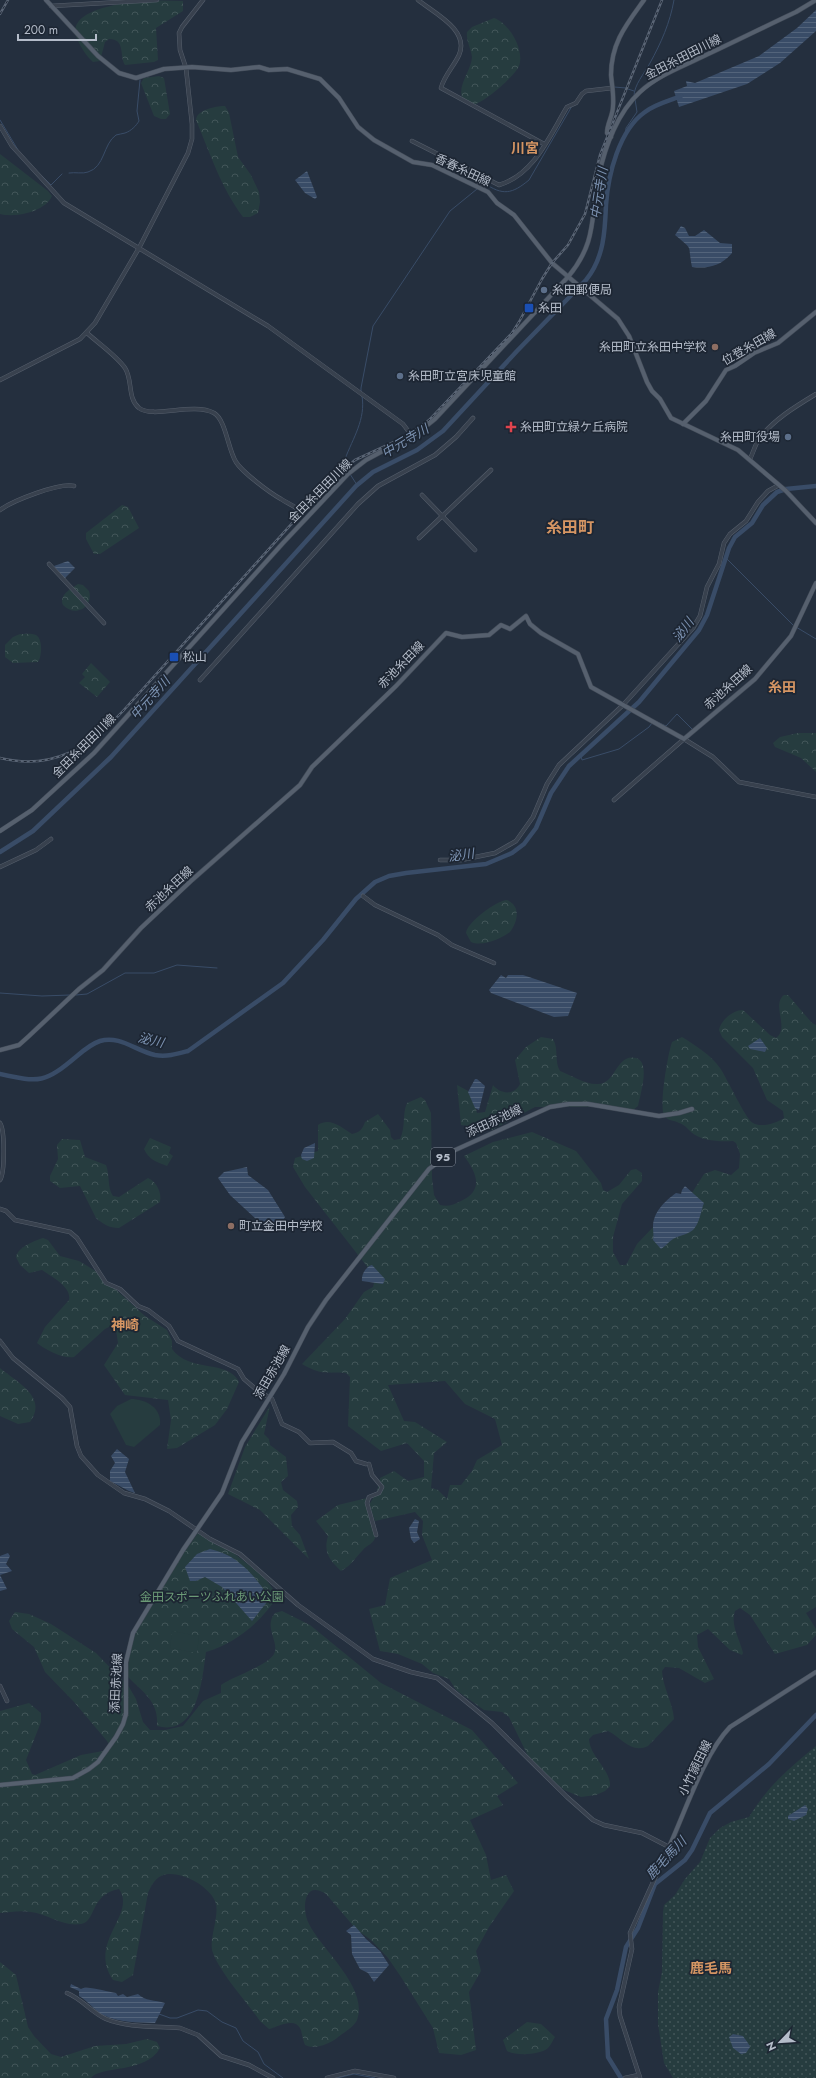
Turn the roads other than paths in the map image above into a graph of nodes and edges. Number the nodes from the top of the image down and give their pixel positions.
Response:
1 (46, 0) edge
2 (157, 0) edge
3 (203, 0) edge
4 (418, 0) edge
5 (644, 0) edge
6 (816, 0) edge
7 (51, 6) junction
8 (186, 68) junction
9 (612, 88) junction
10 (0, 126) edge
11 (610, 137) junction
12 (412, 141) dead end
13 (544, 144) junction
14 (472, 171) junction
15 (483, 189) junction
16 (139, 248) junction
17 (569, 278) junction
18 (816, 312) edge
19 (87, 333) junction
20 (0, 380) edge
21 (816, 394) edge
22 (473, 418) dead end
23 (682, 424) junction
24 (412, 436) junction
25 (750, 459) junction
26 (491, 470) dead end
27 (779, 485) junction
28 (74, 486) dead end
29 (422, 495) dead end
30 (0, 510) edge
31 (304, 516) junction
32 (442, 516) junction
33 (816, 523) edge
34 (419, 538) dead end
35 (475, 550) dead end
36 (49, 564) dead end
37 (816, 583) edge
38 (104, 623) dead end
39 (200, 680) dead end
40 (624, 706) junction
41 (684, 739) junction
42 (816, 797) edge
43 (614, 800) dead end
44 (0, 831) edge
45 (51, 839) dead end
46 (440, 860) dead end
47 (0, 867) edge
48 (363, 896) dead end
49 (494, 963) dead end
50 (0, 1050) edge
51 (692, 1109) dead end
52 (0, 1123) edge
53 (0, 1180) edge
54 (0, 1209) edge
55 (0, 1341) edge
56 (270, 1398) junction
57 (198, 1531) junction
58 (376, 1535) dead end
59 (816, 1672) edge
60 (0, 1686) edge
61 (7, 1701) dead end
62 (0, 1785) edge
63 (669, 1847) junction
64 (67, 1993) dead end
65 (640, 2076) edge
66 (273, 2078) edge
67 (327, 2078) edge
68 (394, 2078) edge
69 (625, 2078) edge

1 - 7 main road, 香春糸田線
2 - 7 street
3 - 8 street
4 - 13 street
5 - 9 main road
6 - 11 main road, 金田糸田田川線
7 - 8 main road, 香春糸田線
8 - 15 main road, 香春糸田線
8 - 16 street
9 - 11 main road
9 - 13 street
10 - 16 street
11 - 17 main road, 金田糸田田川線
12 - 14 street
13 - 14 street
14 - 15 street
15 - 17 main road, 香春糸田線
16 - 19 street
16 - 24 street
17 - 23 main road, 香春糸田線
17 - 24 main road, 金田糸田田川線
18 - 23 main road, 位登糸田線
19 - 20 street
19 - 31 street, bridge
21 - 25 street
22 - 39 street
23 - 25 main road, 香春糸田線
24 - 31 main road, 金田糸田田川線
25 - 27 main road, 香春糸田線
26 - 32 street
27 - 33 main road, 香春糸田線
27 - 40 street
28 - 30 street
29 - 32 street
31 - 44 main road, 金田糸田田川線
32 - 34 street
32 - 35 street
36 - 38 street
37 - 41 main road, 赤池糸田線
40 - 41 main road, 赤池糸田線
40 - 46 street
40 - 50 main road, 赤池糸田線
41 - 42 street
41 - 43 street
45 - 47 street
48 - 49 street
51 - 56 main road, 添田赤池線 / 95
52 - 53 street
54 - 56 street
55 - 57 street
56 - 57 main road, 添田赤池線 / 95
56 - 58 street
57 - 62 main road, 添田赤池線 / 95
57 - 63 street
59 - 63 main road, 小竹頴田線
60 - 61 street
63 - 65 street
64 - 66 street
65 - 69 street
67 - 68 street

